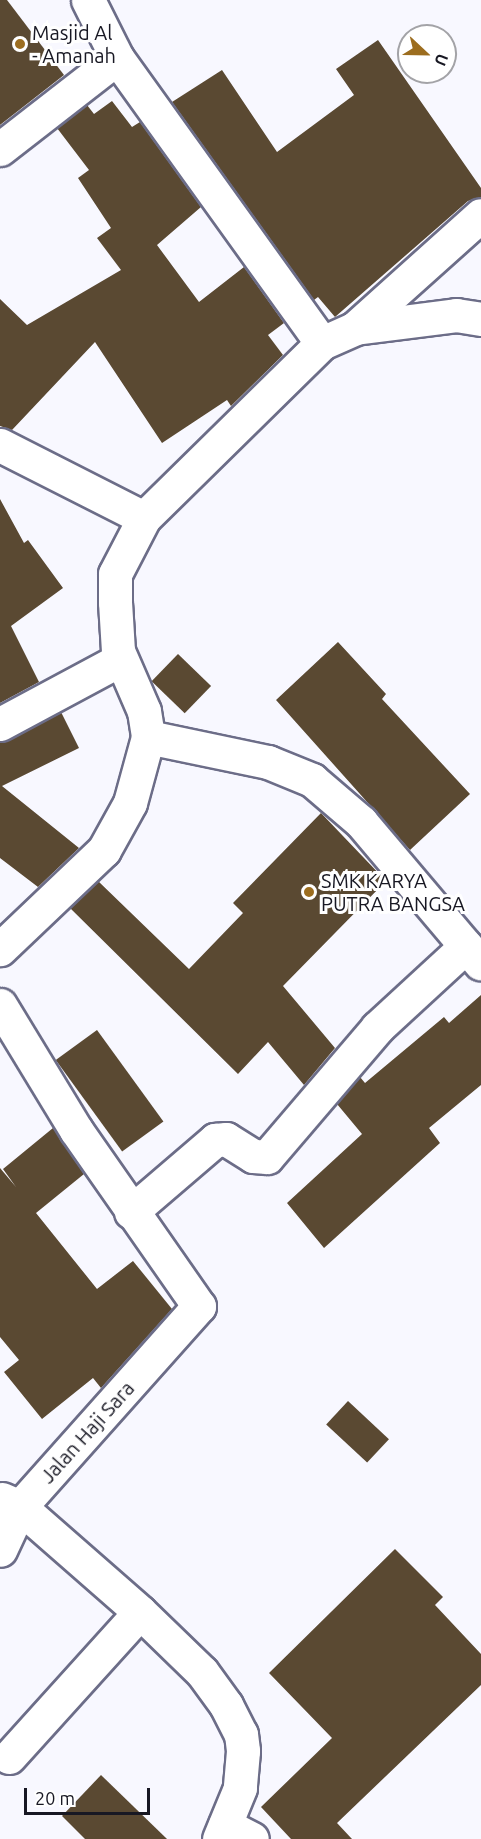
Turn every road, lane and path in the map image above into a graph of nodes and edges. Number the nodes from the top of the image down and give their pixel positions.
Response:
1 (88, 0) edge
2 (117, 58) junction
3 (0, 149) edge
4 (481, 215) edge
5 (481, 319) edge
6 (356, 328) junction
7 (322, 343) junction
8 (0, 444) edge
9 (144, 518) junction
10 (121, 660) junction
11 (0, 724) edge
12 (148, 737) junction
13 (0, 949) edge
14 (474, 955) edge
15 (0, 1005) edge
16 (131, 1212) junction
17 (10, 1503) edge
18 (0, 1550) edge
19 (140, 1612) junction
20 (9, 1757) dead end
21 (232, 1834) edge

1 - 2 street
2 - 3 street
2 - 7 street
4 - 6 street
5 - 6 street
6 - 7 street
7 - 9 street
8 - 9 street
9 - 10 street
10 - 11 street
10 - 12 street
12 - 13 street
12 - 14 street
14 - 16 street
15 - 16 street, Jalan Haji Sara
16 - 17 street, Jalan Haji Sara
17 - 18 street
17 - 19 street
19 - 20 street
19 - 21 street

